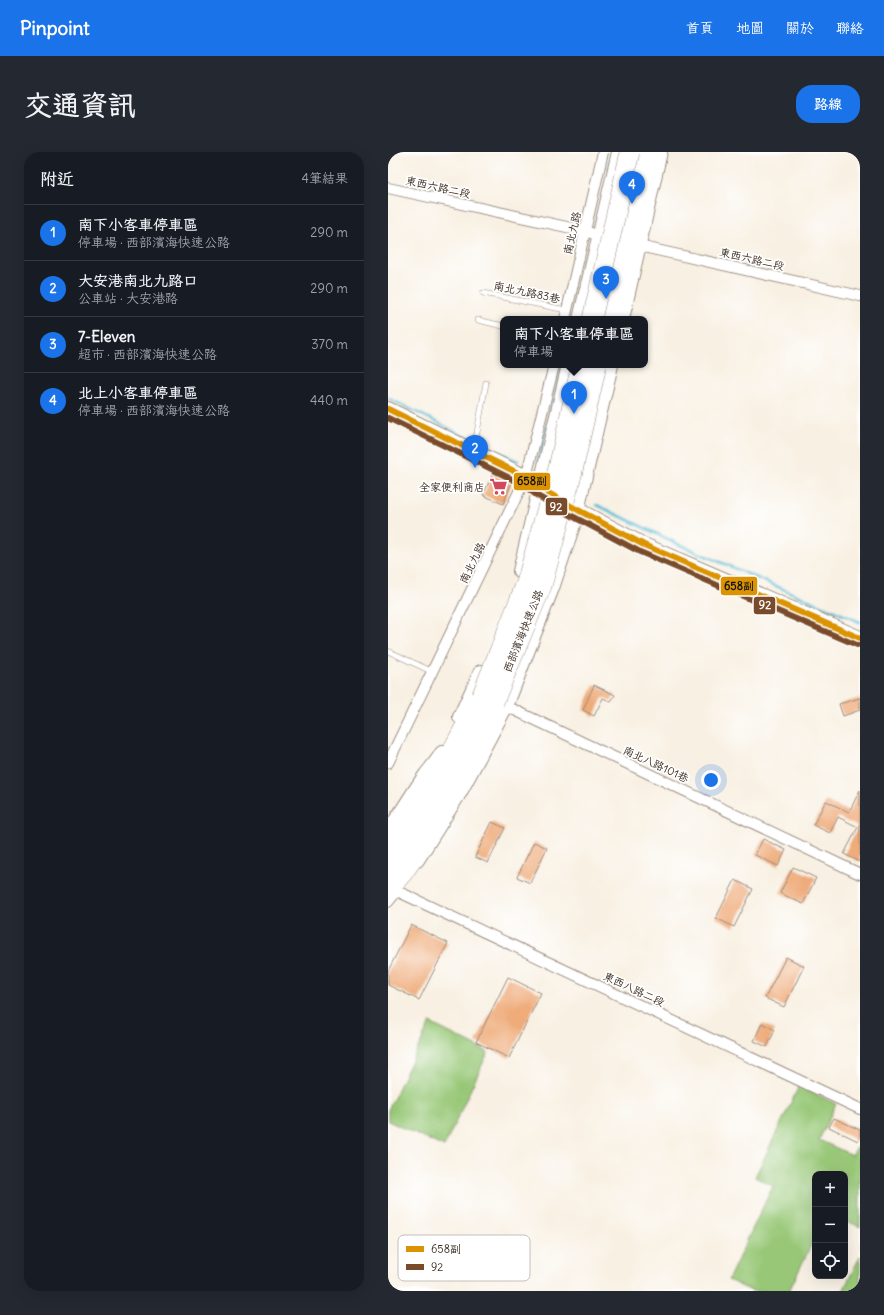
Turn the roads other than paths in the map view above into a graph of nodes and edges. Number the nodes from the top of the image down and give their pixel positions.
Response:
1 (603, 152) edge
2 (619, 152) edge
3 (630, 152) edge
4 (646, 152) edge
5 (660, 152) edge
6 (388, 188) edge
7 (585, 231) junction
8 (600, 236) junction
9 (639, 246) junction
10 (483, 293) dead end
11 (860, 296) edge
12 (566, 315) edge
13 (581, 316) edge
14 (593, 316) edge
15 (609, 316) edge
16 (623, 316) edge
17 (478, 320) dead end
18 (500, 325) edge
19 (553, 368) edge
20 (568, 368) edge
21 (580, 368) edge
22 (596, 368) edge
23 (610, 368) edge
24 (486, 383) dead end
25 (388, 409) edge
26 (474, 450) junction
27 (526, 477) junction
28 (540, 488) junction
29 (578, 510) junction
30 (860, 638) edge
31 (388, 651) edge
32 (433, 672) junction
33 (494, 702) junction
34 (438, 761) junction
35 (388, 763) edge
36 (472, 770) joint
37 (417, 825) junction
38 (388, 831) edge
39 (388, 840) edge
40 (388, 850) edge
41 (388, 870) edge
42 (860, 874) edge
43 (393, 890) edge
44 (388, 902) edge
45 (860, 1109) edge

1 - 7 street, 南北九路
2 - 8 street
3 - 14 highway, bridge
4 - 15 highway
5 - 9 street
6 - 7 street, 東西六路二段
7 - 8 street, 東西六路二段
7 - 12 street, 南北九路
8 - 13 street
9 - 11 street, 東西六路二段
9 - 16 street
10 - 12 lane, 南北九路83巷
17 - 18 lane
19 - 27 street, 南北九路
20 - 28 street
21 - 33 highway, 西部濱海快速公路, bridge
22 - 33 highway, 西部濱海快速公路, bridge
23 - 29 street
24 - 26 lane
25 - 26 street
26 - 27 street
27 - 28 street
27 - 32 street, 南北九路
28 - 29 street
28 - 34 street
29 - 30 street
29 - 33 street
31 - 32 lane
32 - 35 street, 南北九路
33 - 36 street
33 - 37 highway, 西部濱海快速公路
33 - 42 street, 南北八路101巷
34 - 38 street
34 - 39 highway
36 - 43 highway
37 - 40 highway, 西部濱海快速公路
37 - 41 highway, 西部濱海快速公路
43 - 44 street
43 - 45 street, 東西八路二段

